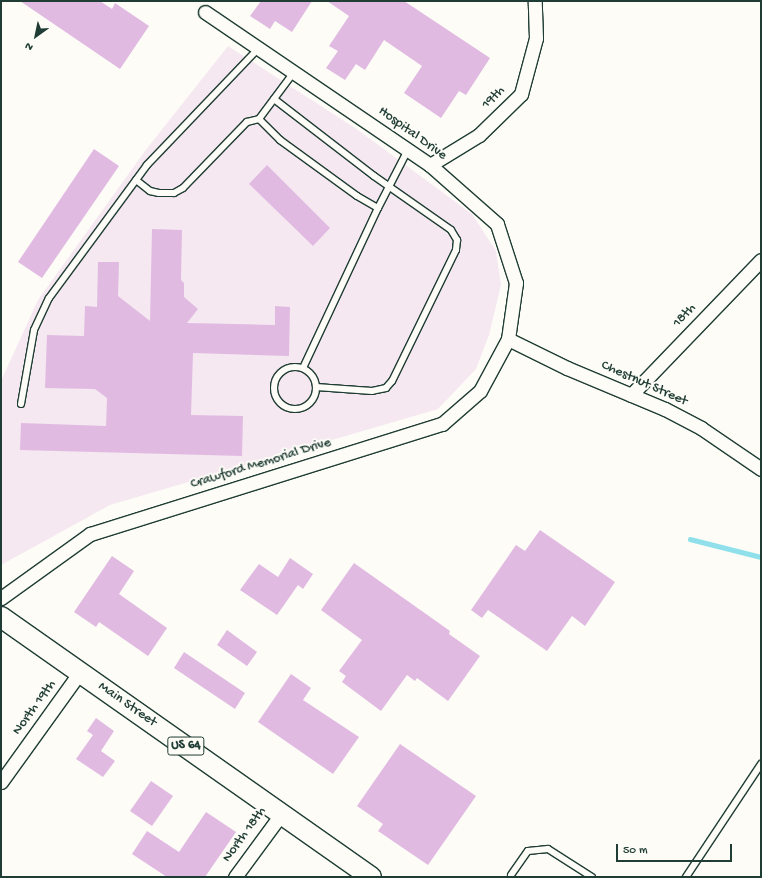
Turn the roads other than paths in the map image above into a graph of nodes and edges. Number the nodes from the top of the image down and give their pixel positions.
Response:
1 (535, 1) edge
2 (204, 12) dead end
3 (259, 48) junction
4 (294, 72) junction
5 (274, 99) junction
6 (259, 119) junction
7 (408, 150) junction
8 (430, 165) junction
9 (136, 180) junction
10 (389, 187) junction
11 (378, 208) junction
12 (761, 260) edge
13 (508, 339) junction
14 (303, 368) junction
15 (316, 387) junction
16 (631, 395) junction
17 (21, 404) dead end
18 (761, 469) edge
19 (1, 598) edge
20 (1, 617) edge
21 (80, 672) junction
22 (761, 764) edge
23 (1, 782) edge
24 (282, 812) junction
25 (512, 876) edge
26 (235, 877) edge
27 (371, 877) edge
28 (592, 877) edge
29 (686, 877) edge

1 - 8 street, 19th
2 - 3 street, Hospital Drive
3 - 4 street, Hospital Drive
3 - 9 lane
4 - 5 lane
4 - 7 street, Hospital Drive
5 - 6 lane
5 - 10 lane
6 - 9 lane
6 - 11 lane
7 - 8 street, Hospital Drive
7 - 10 lane
8 - 13 street, Hospital Drive
9 - 17 lane
10 - 11 lane
10 - 15 lane
11 - 14 lane
12 - 16 street, 18th
13 - 16 street, Chestnut Street
13 - 19 street, Crawford Memorial Drive
14 - 15 lane
14 - 15 lane
16 - 18 street, Chestnut Street
20 - 21 main road, Main Street / US 64
21 - 23 street, North 19th
21 - 24 main road, Main Street / US 64
22 - 29 lane
24 - 26 street, North 18th
24 - 27 main road, Main Street / US 64
25 - 28 lane

